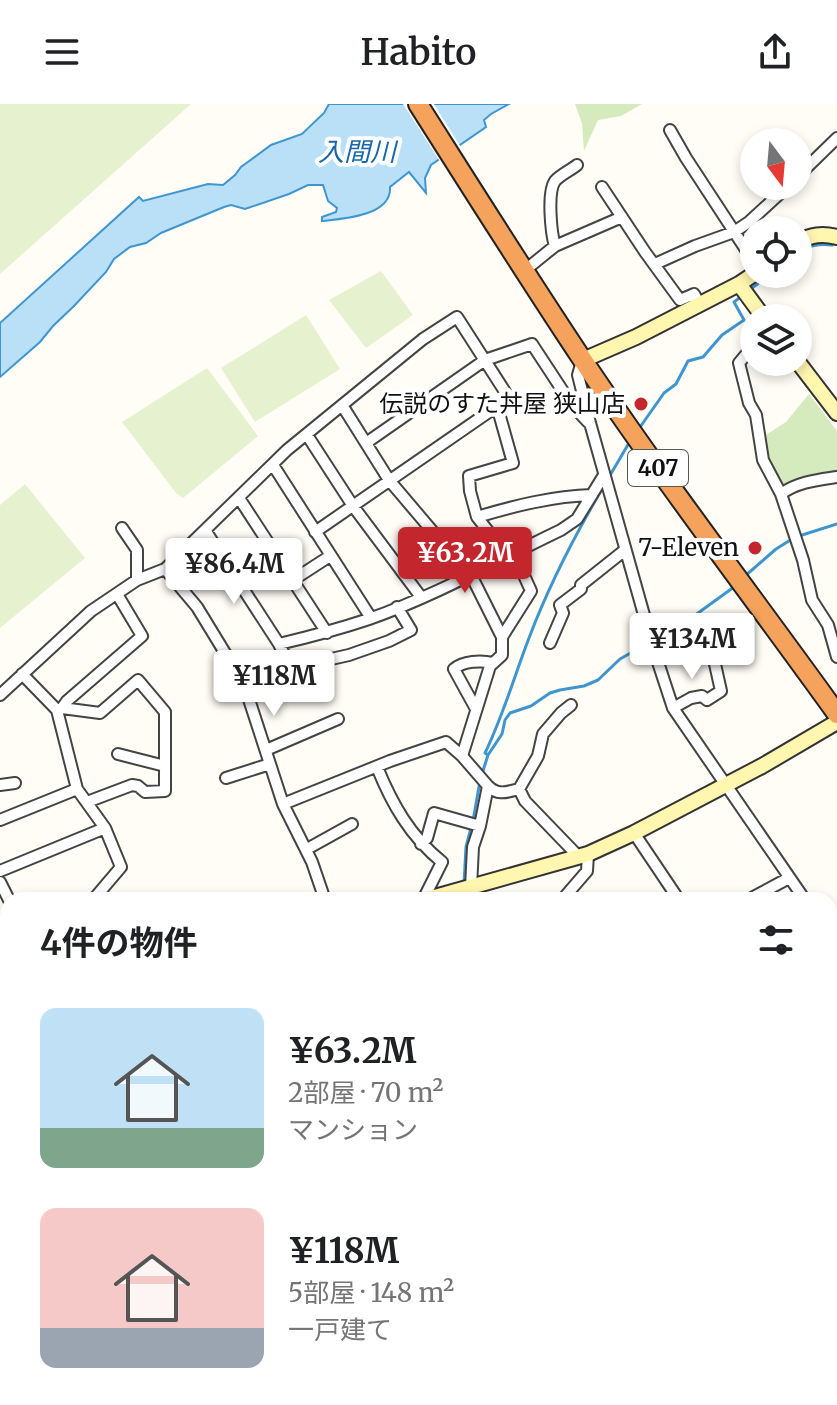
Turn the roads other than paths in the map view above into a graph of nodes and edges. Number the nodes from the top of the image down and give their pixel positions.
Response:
1 (418, 104) edge
2 (670, 130) dead end
3 (837, 138) edge
4 (812, 162) edge
5 (577, 165) dead end
6 (602, 187) dead end
7 (773, 200) edge
8 (622, 217) junction
9 (734, 232) junction
10 (812, 236) edge
11 (837, 237) edge
12 (740, 241) edge
13 (555, 246) junction
14 (519, 264) junction
15 (655, 264) junction
16 (739, 284) joint
17 (700, 304) junction
18 (754, 304) edge
19 (485, 360) junction
20 (583, 360) junction
21 (742, 376) edge
22 (809, 376) edge
23 (342, 405) junction
24 (497, 406) junction
25 (837, 413) edge
26 (590, 423) junction
27 (307, 435) junction
28 (366, 443) junction
29 (273, 465) junction
30 (604, 476) junction
31 (837, 477) edge
32 (389, 480) junction
33 (781, 494) junction
34 (592, 495) junction
35 (239, 498) junction
36 (353, 506) junction
37 (477, 517) junction
38 (122, 528) dead end
39 (205, 530) junction
40 (315, 532) junction
41 (625, 550) junction
42 (510, 554) junction
43 (330, 556) junction
44 (165, 569) junction
45 (469, 574) junction
46 (137, 580) junction
47 (293, 580) junction
48 (117, 594) junction
49 (421, 597) junction
50 (397, 607) junction
51 (837, 617) edge
52 (371, 618) junction
53 (828, 625) junction
54 (327, 633) junction
55 (502, 637) junction
56 (550, 643) dead end
57 (279, 644) junction
58 (713, 655) dead end
59 (837, 657) edge
60 (493, 663) junction
61 (22, 674) junction
62 (0, 695) edge
63 (571, 705) dead end
64 (673, 708) junction
65 (60, 709) junction
66 (476, 709) junction
67 (837, 714) edge
68 (338, 719) dead end
69 (837, 722) edge
70 (266, 750) junction
71 (118, 754) dead end
72 (462, 756) junction
73 (270, 764) junction
74 (165, 766) junction
75 (377, 767) junction
76 (226, 778) dead end
77 (15, 783) dead end
78 (486, 784) junction
79 (0, 785) edge
80 (725, 785) junction
81 (77, 789) junction
82 (519, 789) junction
83 (87, 802) junction
84 (283, 804) junction
85 (0, 820) edge
86 (352, 824) dead end
87 (474, 824) junction
88 (105, 828) junction
89 (634, 833) junction
90 (421, 844) junction
91 (307, 849) junction
92 (583, 855) junction
93 (0, 871) edge
94 (789, 878) junction
95 (467, 888) junction
96 (100, 892) edge
97 (322, 892) edge
98 (428, 892) edge
99 (453, 892) edge
100 (569, 892) edge
101 (674, 892) edge
102 (763, 892) edge
103 (799, 892) edge
104 (0, 1273) edge
105 (0, 1299) edge

1 - 14 highway, 407
2 - 9 street
3 - 4 street
5 - 13 street
6 - 8 street
7 - 9 street
8 - 13 street
8 - 15 street
9 - 12 street
9 - 15 street
10 - 11 main road
13 - 14 street
14 - 20 highway, 407
15 - 17 street
16 - 17 main road
16 - 18 main road
17 - 20 main road
19 - 23 street
19 - 24 street
19 - 26 street
19 - 28 street
20 - 26 street
20 - 67 highway, 407
21 - 33 street
22 - 25 main road
23 - 27 street
23 - 28 street
24 - 32 street
24 - 37 street
26 - 30 street
27 - 29 street
27 - 36 street
28 - 32 street
29 - 35 street
29 - 40 street
30 - 34 street
30 - 41 street
31 - 33 street
32 - 36 street
32 - 45 street
33 - 53 street
34 - 37 street
34 - 42 street
35 - 39 street
35 - 47 street
36 - 40 street
36 - 49 street
37 - 42 street
38 - 46 street
39 - 44 street
39 - 57 street
40 - 43 street
41 - 56 street
41 - 64 street
42 - 45 street
42 - 55 street
43 - 47 street
43 - 52 street
44 - 46 street
44 - 70 street
45 - 49 street
45 - 55 street
46 - 48 street
47 - 54 street
48 - 61 street
48 - 65 street
49 - 50 street
50 - 52 street
50 - 57 street
51 - 53 street
52 - 54 street
53 - 59 street
54 - 57 street
55 - 60 street
58 - 64 street
60 - 66 street
60 - 66 street
61 - 62 street
61 - 65 street
63 - 82 street
64 - 80 street
65 - 74 street
65 - 81 street
66 - 72 street
68 - 70 street
69 - 80 main road
70 - 73 street
71 - 74 street
72 - 75 street
72 - 78 street
73 - 76 street
73 - 84 street
74 - 83 street
75 - 84 street
75 - 90 street
77 - 79 street
78 - 82 street
78 - 87 street
80 - 89 main road
80 - 94 street
81 - 83 street
81 - 85 street
82 - 92 street
83 - 88 street
84 - 91 street
86 - 91 street
87 - 90 street
87 - 95 street
88 - 93 street
88 - 96 street
89 - 92 main road
89 - 101 street
90 - 98 street
91 - 97 street
92 - 95 main road
92 - 100 street
94 - 102 street
94 - 103 street
95 - 99 main road
104 - 105 street

